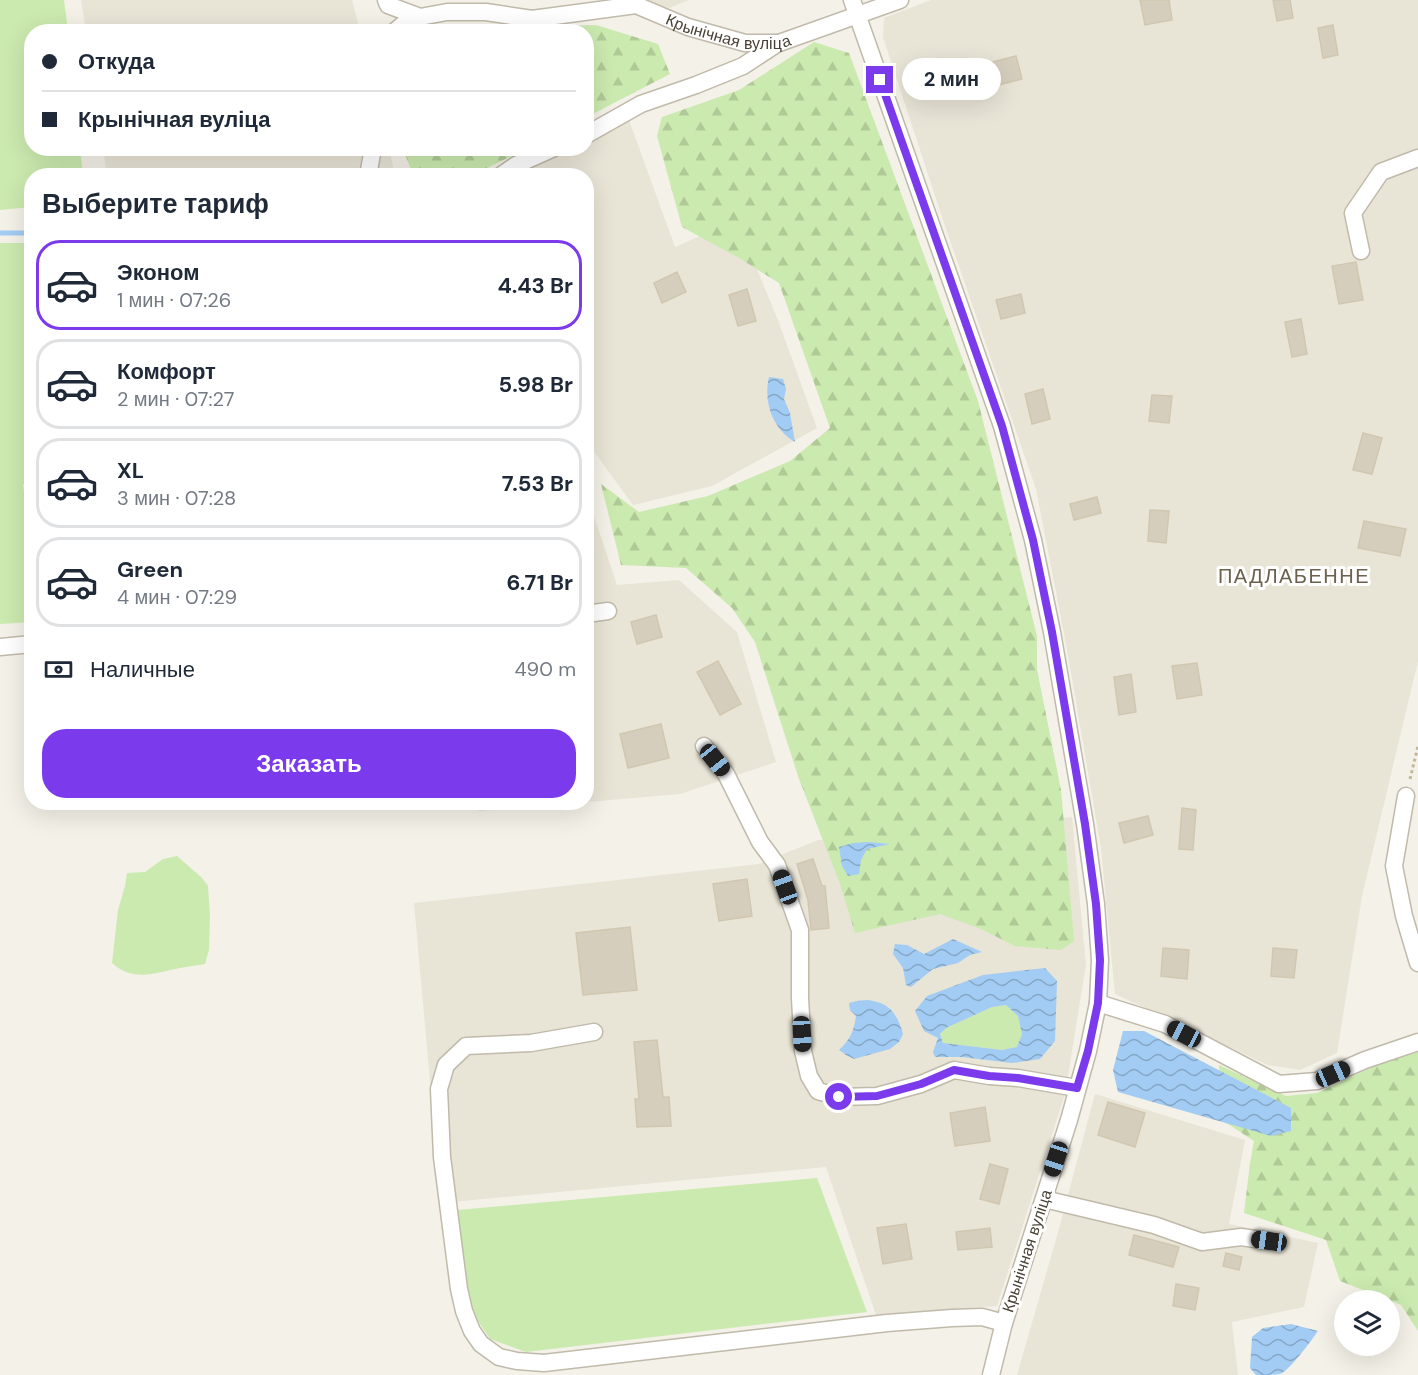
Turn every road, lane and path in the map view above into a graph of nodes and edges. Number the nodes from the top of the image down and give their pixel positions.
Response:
1 (386, 0) edge
2 (900, 0) edge
3 (855, 7) edge
4 (420, 17) junction
5 (403, 24) edge
6 (779, 43) junction
7 (594, 130) edge
8 (536, 156) edge
9 (1418, 158) edge
10 (512, 168) edge
11 (1361, 251) dead end
12 (608, 612) dead end
13 (594, 613) edge
14 (24, 645) edge
15 (0, 647) edge
16 (704, 746) dead end
17 (1418, 746) edge
18 (1406, 796) joint
19 (1418, 963) edge
20 (1098, 1003) junction
21 (594, 1032) dead end
22 (1418, 1042) edge
23 (1077, 1088) junction
24 (1044, 1199) junction
25 (1269, 1241) dead end
26 (1004, 1323) junction
27 (991, 1375) edge

1 - 4 street
2 - 3 street
3 - 6 street, Крынічная вуліца
3 - 20 street, Крынічная вуліца
4 - 5 street
4 - 6 street, Крынічная вуліца
6 - 7 street
8 - 10 street
9 - 11 street
12 - 13 street
14 - 15 street
16 - 23 street
17 - 18 path
18 - 19 street
20 - 22 street
20 - 23 street, Крынічная вуліца
21 - 26 street
23 - 24 street, Крынічная вуліца
24 - 25 street
24 - 26 street, Крынічная вуліца
26 - 27 street, Крынічная вуліца

